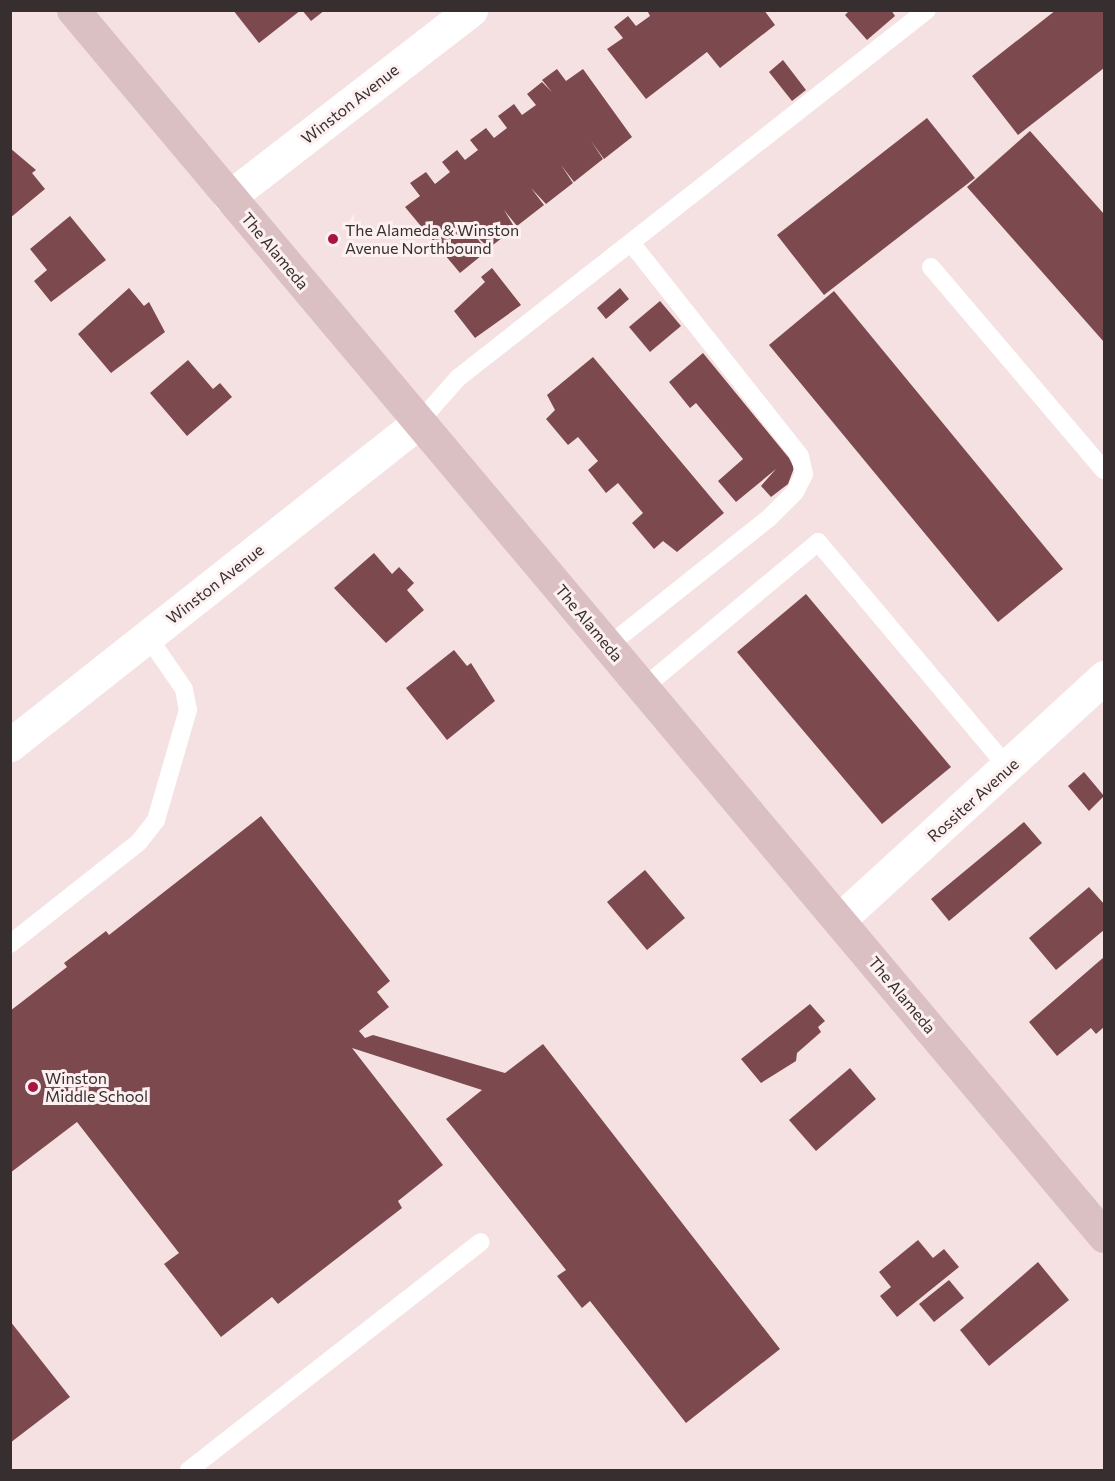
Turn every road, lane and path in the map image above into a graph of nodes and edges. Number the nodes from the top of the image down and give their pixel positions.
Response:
1 (73, 10) edge
2 (471, 10) edge
3 (927, 10) edge
4 (229, 197) junction
5 (632, 244) junction
6 (931, 267) dead end
7 (419, 423) junction
8 (1104, 470) edge
9 (148, 637) junction
10 (608, 646) junction
11 (1104, 677) edge
12 (643, 688) junction
13 (10, 745) edge
14 (1009, 769) junction
15 (839, 920) junction
16 (10, 944) edge
17 (1104, 1236) edge
18 (481, 1242) dead end
19 (189, 1470) edge

1 - 4 main road, The Alameda
2 - 4 street, Winston Avenue
3 - 5 lane
4 - 7 main road, The Alameda
5 - 7 lane
5 - 10 lane
6 - 8 lane
7 - 9 street, Winston Avenue
7 - 10 main road, The Alameda
9 - 13 street, Winston Avenue
9 - 16 lane
10 - 12 main road, The Alameda
11 - 14 street, Rossiter Avenue
12 - 14 lane
12 - 15 main road, The Alameda
14 - 15 street, Rossiter Avenue
15 - 17 main road, The Alameda
18 - 19 lane

